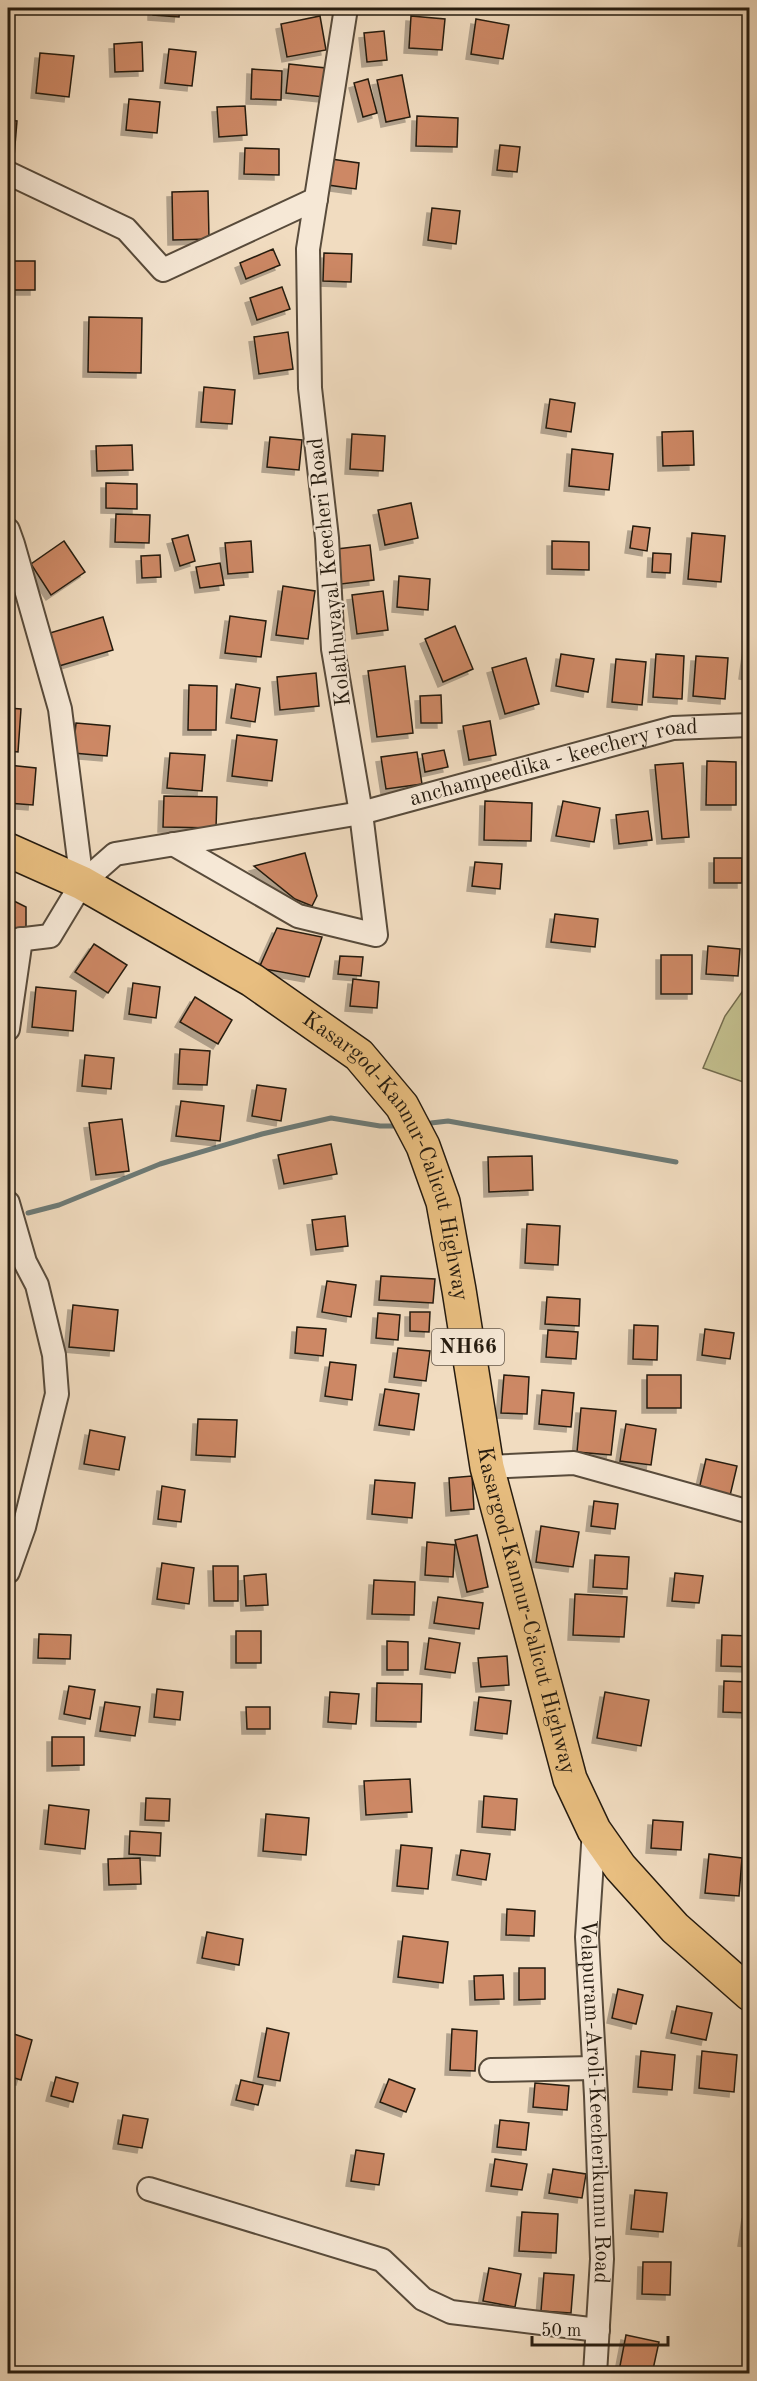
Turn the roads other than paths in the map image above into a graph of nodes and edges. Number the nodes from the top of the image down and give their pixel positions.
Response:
1 (346, 8) edge
2 (8, 173) edge
3 (316, 199) junction
4 (292, 210) junction
5 (308, 249) junction
6 (8, 530) edge
7 (750, 725) edge
8 (361, 813) junction
9 (173, 844) junction
10 (8, 850) edge
11 (82, 883) junction
12 (14, 940) edge
13 (8, 1029) edge
14 (8, 1203) edge
15 (487, 1467) junction
16 (750, 1512) edge
17 (8, 1572) edge
18 (594, 1830) junction
19 (750, 1994) edge
20 (594, 2068) junction
21 (491, 2070) dead end
22 (149, 2189) dead end
23 (598, 2330) junction
24 (595, 2373) edge

1 - 3 street, Kolathuvayal Keecheri Road
2 - 4 street
3 - 4 street
3 - 5 street, Kolathuvayal Keecheri Road
4 - 5 street
5 - 8 street, Kolathuvayal Keecheri Road
6 - 11 street
7 - 8 street, anchampeedika - keechery road
8 - 9 street
8 - 9 street, Kolathuvayal Keecheri Road
9 - 11 street
10 - 11 highway, Kasargod-Kannur-Calicut Highway / NH66
11 - 12 street
11 - 15 highway, Kasargod-Kannur-Calicut Highway / NH66
12 - 13 street
14 - 17 street
15 - 16 street
15 - 18 highway, Kasargod-Kannur-Calicut Highway / NH66
18 - 19 highway, Kasargod-Kannur-Calicut Highway / NH66
18 - 20 street, Velapuram-Aroli-Keecherikunnu Road
20 - 21 street
20 - 23 street, Velapuram-Aroli-Keecherikunnu Road
22 - 23 street
23 - 24 street, Velapuram-Aroli-Keecherikunnu Road

